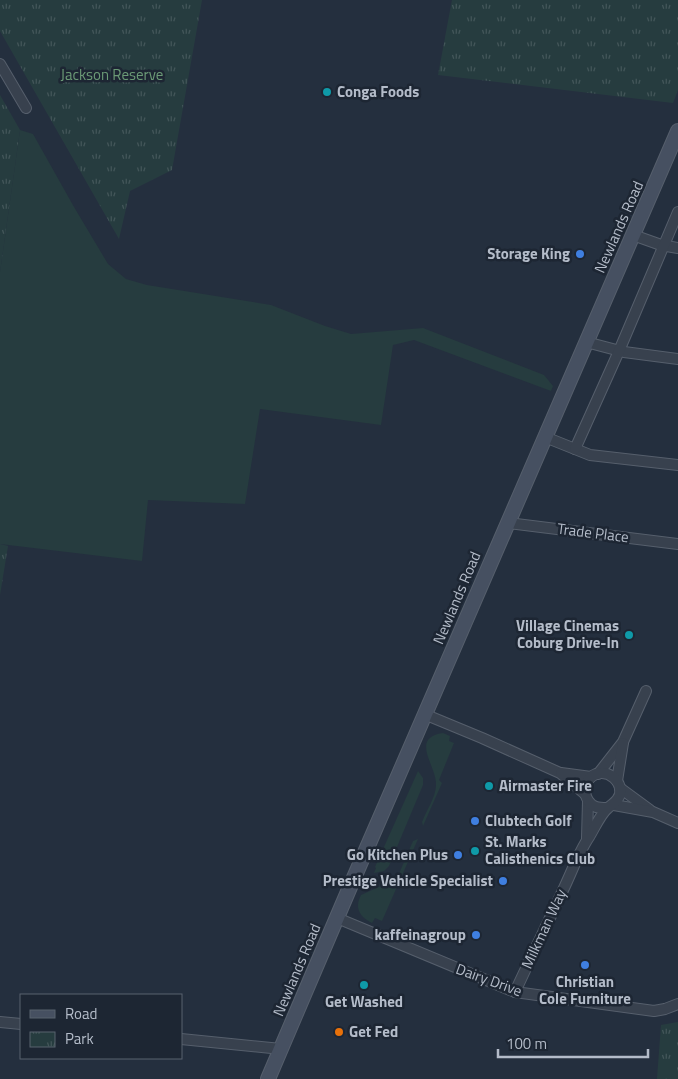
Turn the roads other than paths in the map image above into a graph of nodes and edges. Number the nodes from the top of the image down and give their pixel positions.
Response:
1 (0, 64) edge
2 (26, 108) dead end
3 (678, 131) edge
4 (678, 212) edge
5 (633, 235) junction
6 (663, 245) junction
7 (678, 248) edge
8 (586, 342) junction
9 (619, 351) junction
10 (678, 359) edge
11 (545, 437) junction
12 (575, 450) junction
13 (678, 465) edge
14 (508, 523) junction
15 (678, 544) edge
16 (646, 691) dead end
17 (424, 714) junction
18 (623, 742) junction
19 (560, 773) junction
20 (595, 775) junction
21 (619, 784) junction
22 (587, 798) junction
23 (611, 806) junction
24 (652, 812) junction
25 (678, 823) edge
26 (587, 839) junction
27 (336, 918) junction
28 (515, 992) junction
29 (678, 1004) edge
30 (0, 1022) edge
31 (20, 1024) edge
32 (182, 1039) edge
33 (281, 1049) junction
34 (268, 1079) edge

1 - 2 street
3 - 5 street, Newlands Road
4 - 6 street
5 - 6 street
5 - 8 street, Newlands Road
6 - 7 street
6 - 9 street
8 - 9 street
8 - 11 street, Newlands Road
9 - 10 street
9 - 12 street
11 - 12 street
11 - 14 street, Newlands Road
12 - 13 street
14 - 15 street, Trade Place
14 - 17 street, Newlands Road
16 - 18 street
17 - 19 street
17 - 27 street, Newlands Road
18 - 20 street
18 - 21 street
19 - 20 street
19 - 22 street
20 - 21 street
20 - 22 street
21 - 23 street
21 - 24 street
22 - 23 street
22 - 26 street, Milkman Way
23 - 24 street
23 - 26 street, Milkman Way
24 - 25 street
26 - 28 street, Milkman Way
27 - 28 street, Dairy Drive
27 - 33 street, Newlands Road
28 - 29 street, Dairy Drive
30 - 31 street
32 - 33 street
33 - 34 street, Newlands Road

